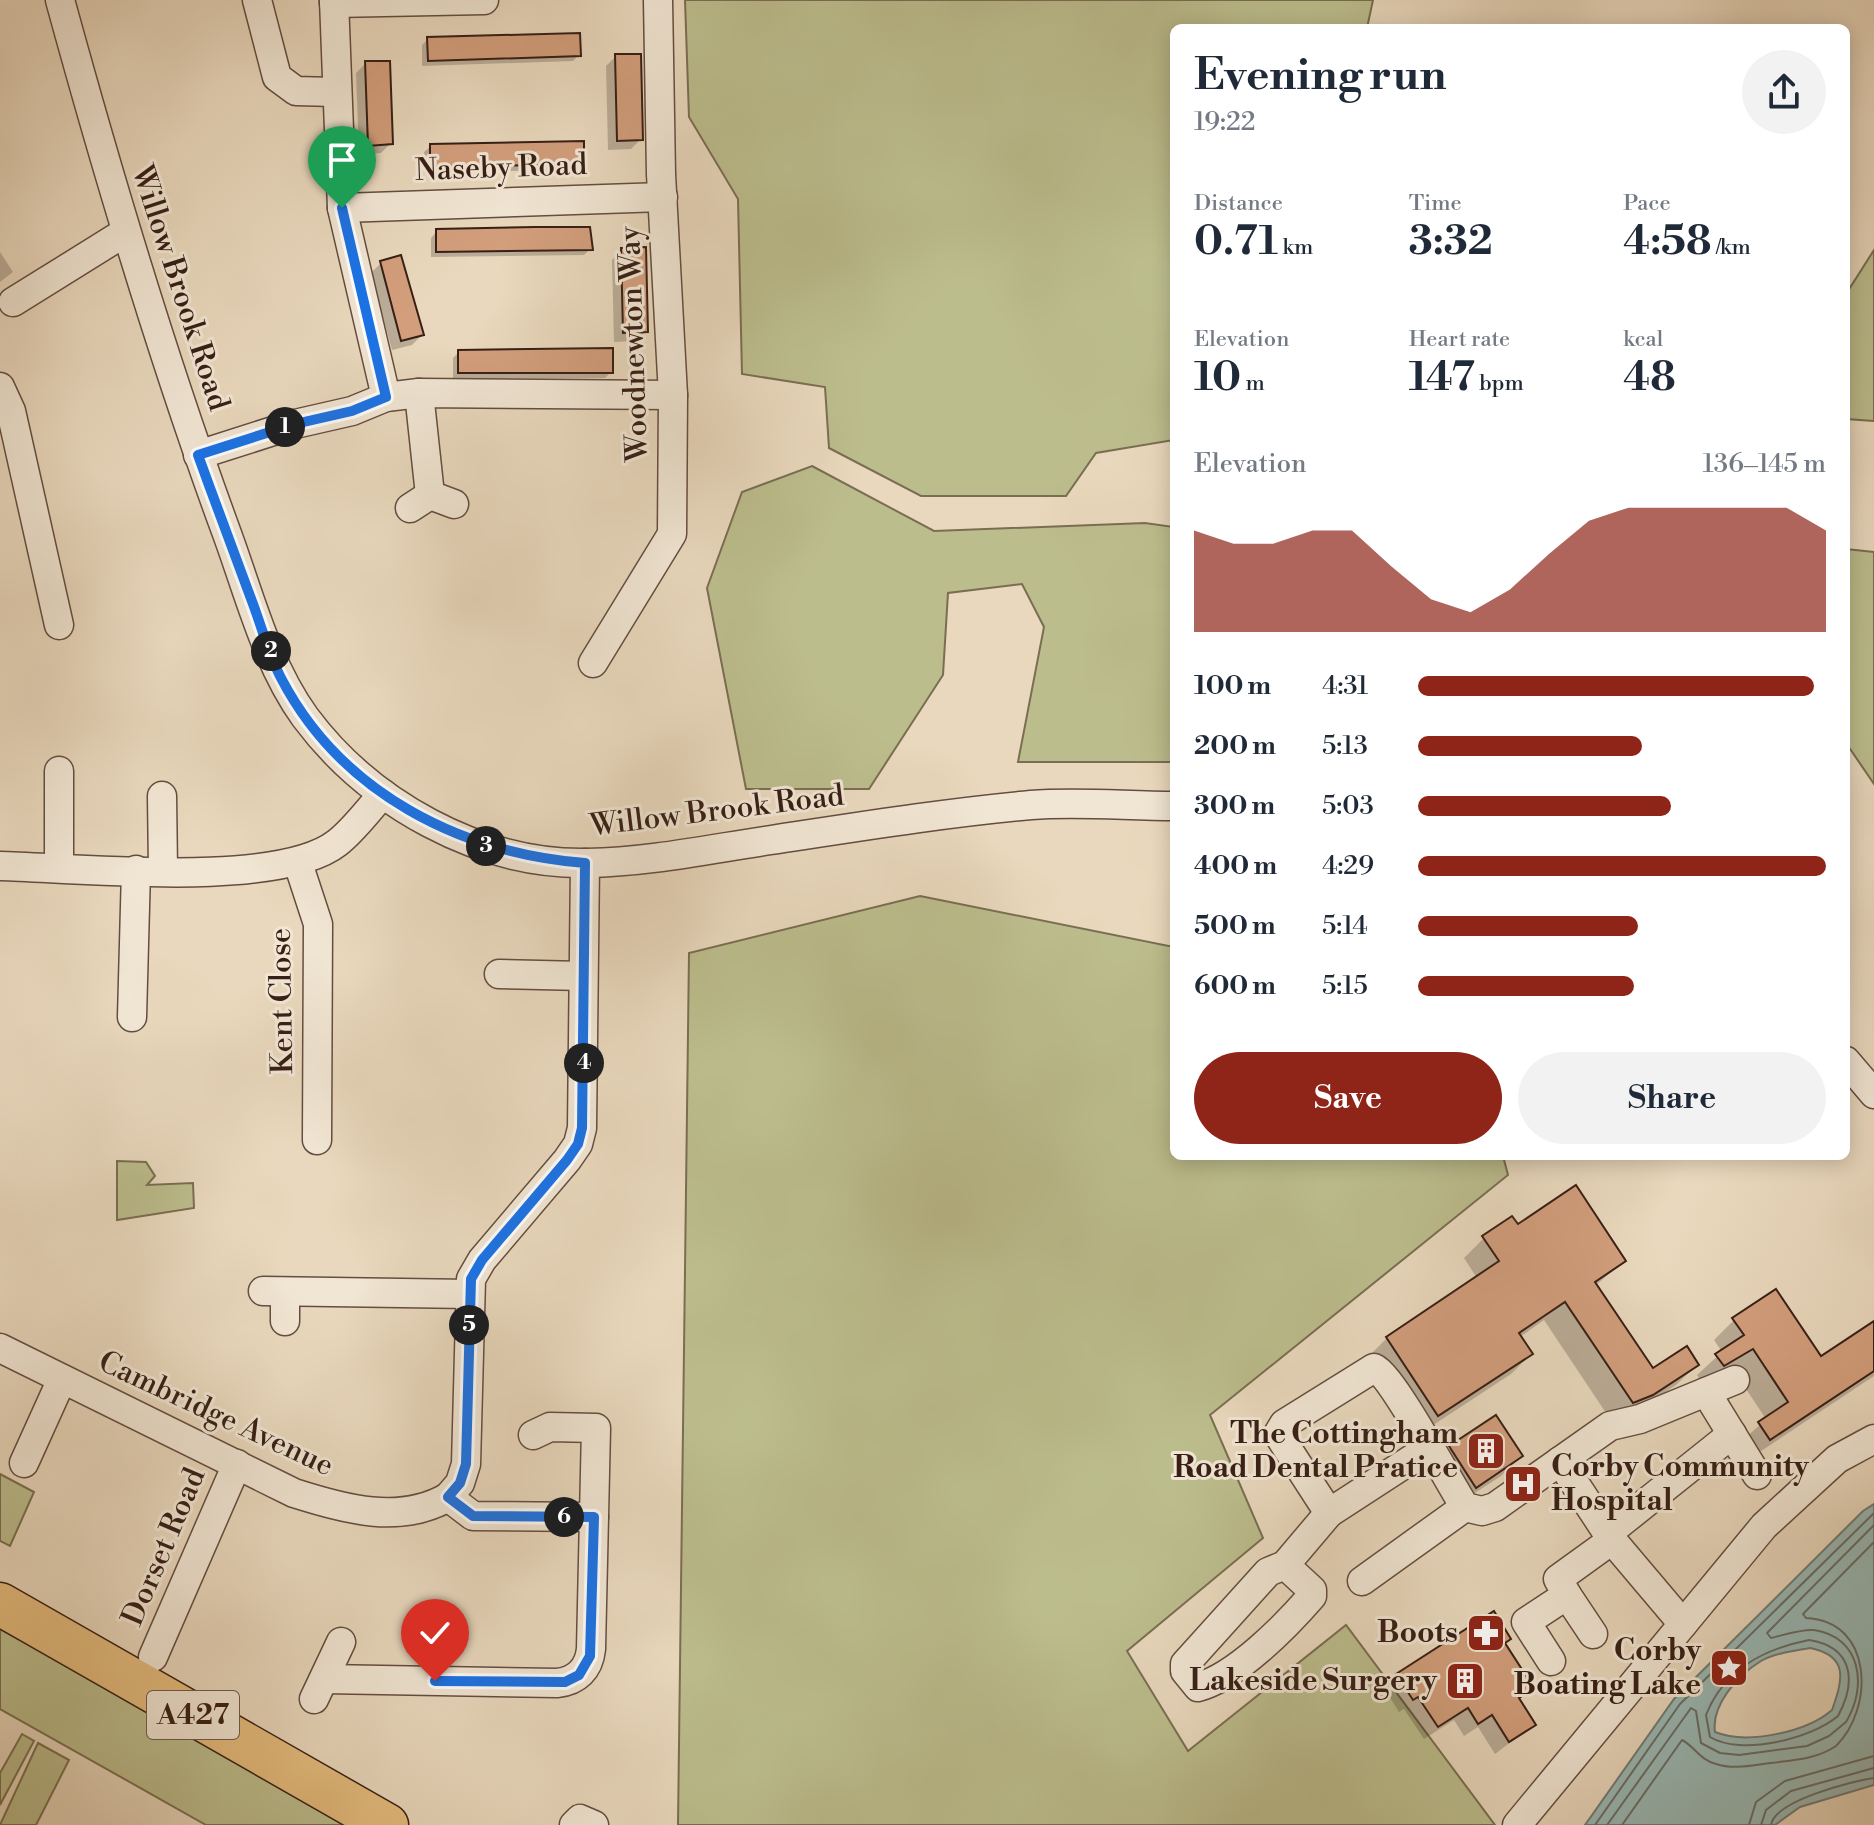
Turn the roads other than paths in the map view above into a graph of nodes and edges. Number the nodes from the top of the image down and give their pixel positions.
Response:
1 (60, 0) edge
2 (257, 0) edge
3 (484, 0) edge
4 (658, 0) edge
5 (334, 2) edge
6 (335, 92) junction
7 (663, 197) junction
8 (342, 208) junction
9 (124, 233) junction
10 (13, 302) dead end
11 (0, 387) edge
12 (419, 393) junction
13 (673, 395) junction
14 (386, 397) junction
15 (198, 455) junction
16 (431, 503) dead end
17 (59, 625) dead end
18 (593, 663) dead end
19 (59, 771) dead end
20 (383, 794) junction
21 (162, 796) dead end
22 (1170, 806) edge
23 (298, 863) junction
24 (585, 863) junction
25 (0, 866) edge
26 (59, 867) junction
27 (150, 870) junction
28 (499, 974) dead end
29 (583, 976) junction
30 (132, 1017) dead end
31 (1850, 1066) edge
32 (1874, 1094) edge
33 (317, 1140) dead end
34 (470, 1294) junction
35 (285, 1321) dead end
36 (0, 1348) edge
37 (62, 1379) junction
38 (1735, 1380) dead end
39 (1706, 1392) junction
40 (1732, 1434) junction
41 (533, 1435) dead end
42 (1874, 1439) edge
43 (1429, 1448) junction
44 (1560, 1461) junction
45 (24, 1463) dead end
46 (237, 1464) junction
47 (1757, 1475) dead end
48 (448, 1497) junction
49 (1465, 1507) junction
50 (1329, 1513) junction
51 (594, 1517) junction
52 (1610, 1537) junction
53 (1285, 1565) junction
54 (1362, 1581) dead end
55 (1567, 1595) junction
56 (0, 1604) edge
57 (1683, 1624) junction
58 (1593, 1634) dead end
59 (341, 1642) dead end
60 (153, 1657) dead end
61 (1551, 1661) dead end
62 (387, 1825) edge
63 (574, 1825) edge
64 (594, 1825) edge
65 (1517, 1825) edge

1 - 9 street, Willow Brook Road
2 - 6 street
3 - 5 street
4 - 7 street, Woodnewton Way
5 - 6 street
6 - 8 street
7 - 8 street, Naseby Road
7 - 13 street, Woodnewton Way
8 - 14 street
9 - 10 street
9 - 15 street, Willow Brook Road
11 - 17 street
12 - 13 street
12 - 14 street
12 - 16 street
13 - 18 street, Woodnewton Way
14 - 15 street
15 - 20 street, Willow Brook Road
19 - 26 street
20 - 23 street
20 - 24 street, Willow Brook Road
21 - 27 street
22 - 24 street, Willow Brook Road
23 - 27 street
23 - 33 street, Kent Close
24 - 29 street
25 - 26 street
26 - 27 street
27 - 30 street
28 - 29 street
29 - 34 street
31 - 32 street
34 - 35 street
34 - 48 street
36 - 37 street, Cambridge Avenue
37 - 45 street
37 - 46 street, Cambridge Avenue
38 - 39 street
39 - 40 street
39 - 44 street
40 - 47 street
40 - 52 street
41 - 51 street
42 - 57 street
43 - 49 street
43 - 50 street
43 - 50 street
44 - 49 street
44 - 52 street
46 - 48 street, Cambridge Avenue
46 - 60 street, Dorset Road
48 - 51 street
49 - 54 street
50 - 53 street
51 - 59 street
52 - 55 street
52 - 57 street
53 - 53 street
55 - 58 street
55 - 61 street
56 - 62 highway, A427
57 - 65 street
63 - 64 street

